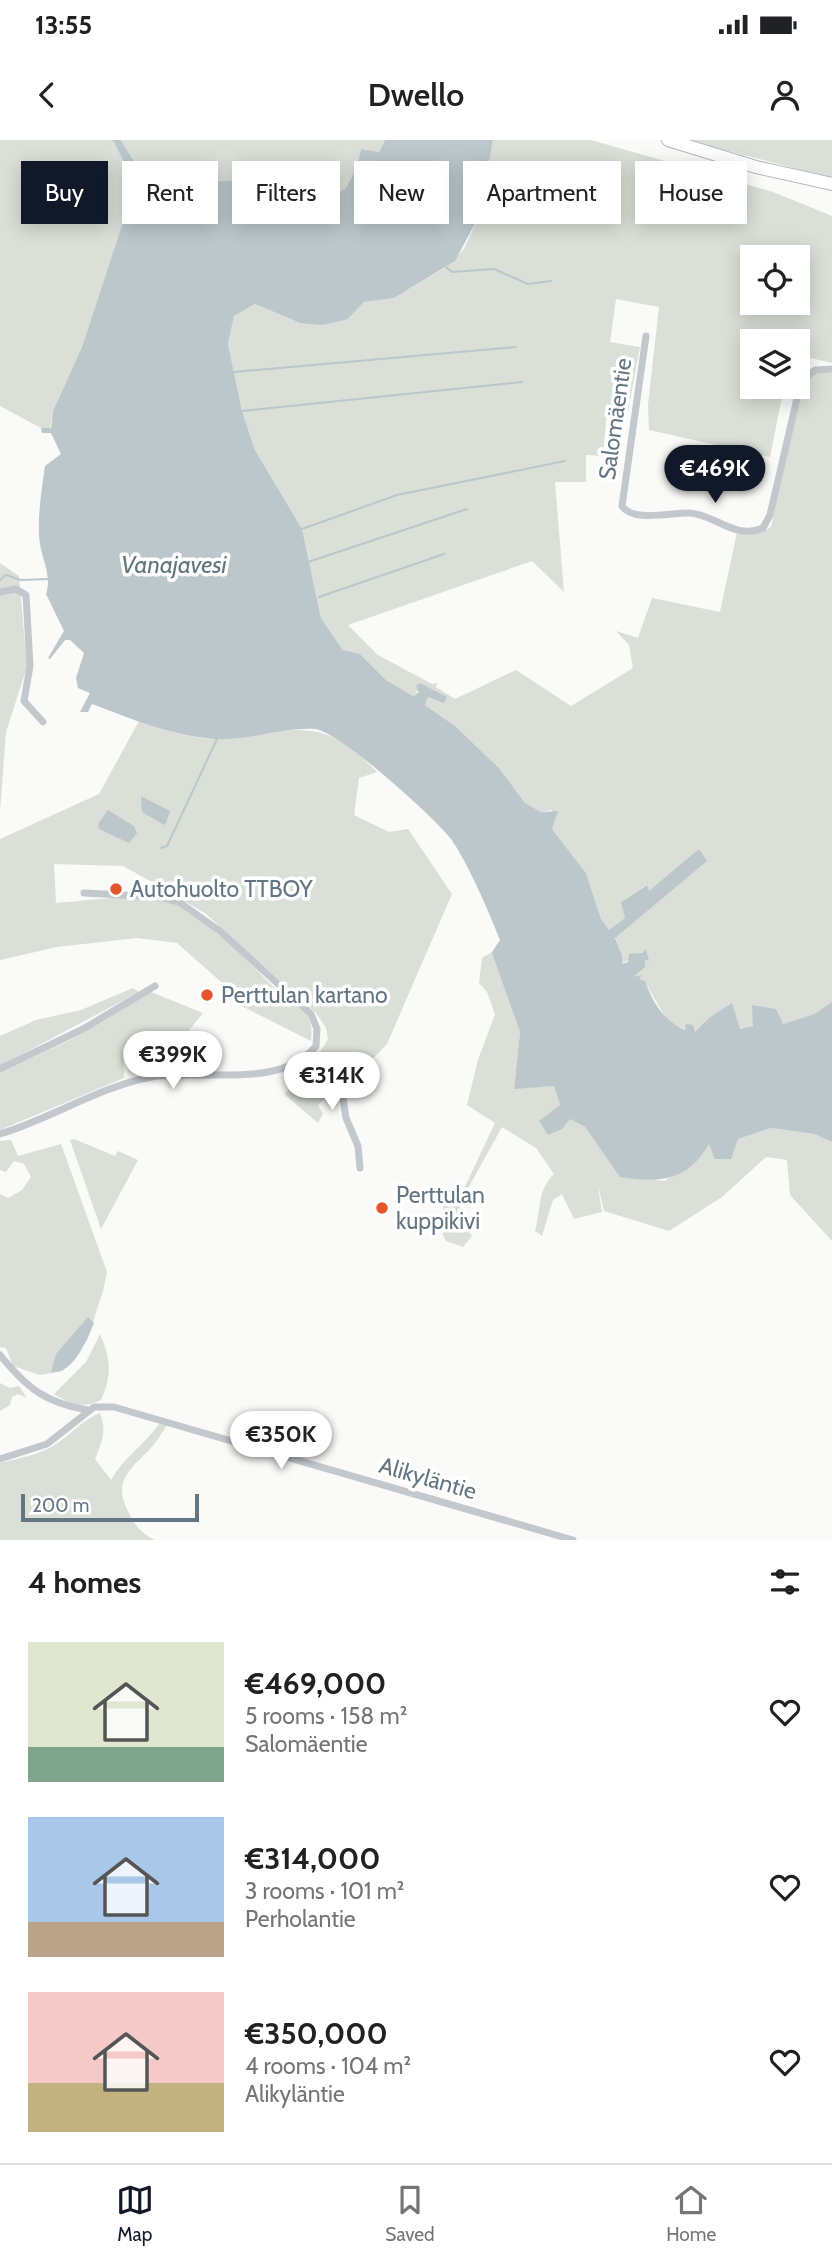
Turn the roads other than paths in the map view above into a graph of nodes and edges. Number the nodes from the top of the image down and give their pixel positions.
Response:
1 (668, 140) edge
2 (832, 184) edge
3 (646, 336) dead end
4 (832, 369) edge
5 (0, 592) edge
6 (43, 722) dead end
7 (84, 894) dead end
8 (155, 986) dead end
9 (310, 1054) junction
10 (0, 1069) edge
11 (0, 1135) edge
12 (360, 1168) dead end
13 (0, 1355) edge
14 (61, 1406) junction
15 (89, 1410) junction
16 (70, 1424) junction
17 (0, 1460) edge
18 (573, 1540) edge

1 - 2 highway
3 - 4 street, Salomäentie
5 - 6 street
7 - 9 street
8 - 10 street
9 - 11 street
9 - 12 street
13 - 14 street
14 - 15 street, Alikyläntie
14 - 16 street
15 - 16 street
15 - 18 street, Alikyläntie
16 - 17 street

